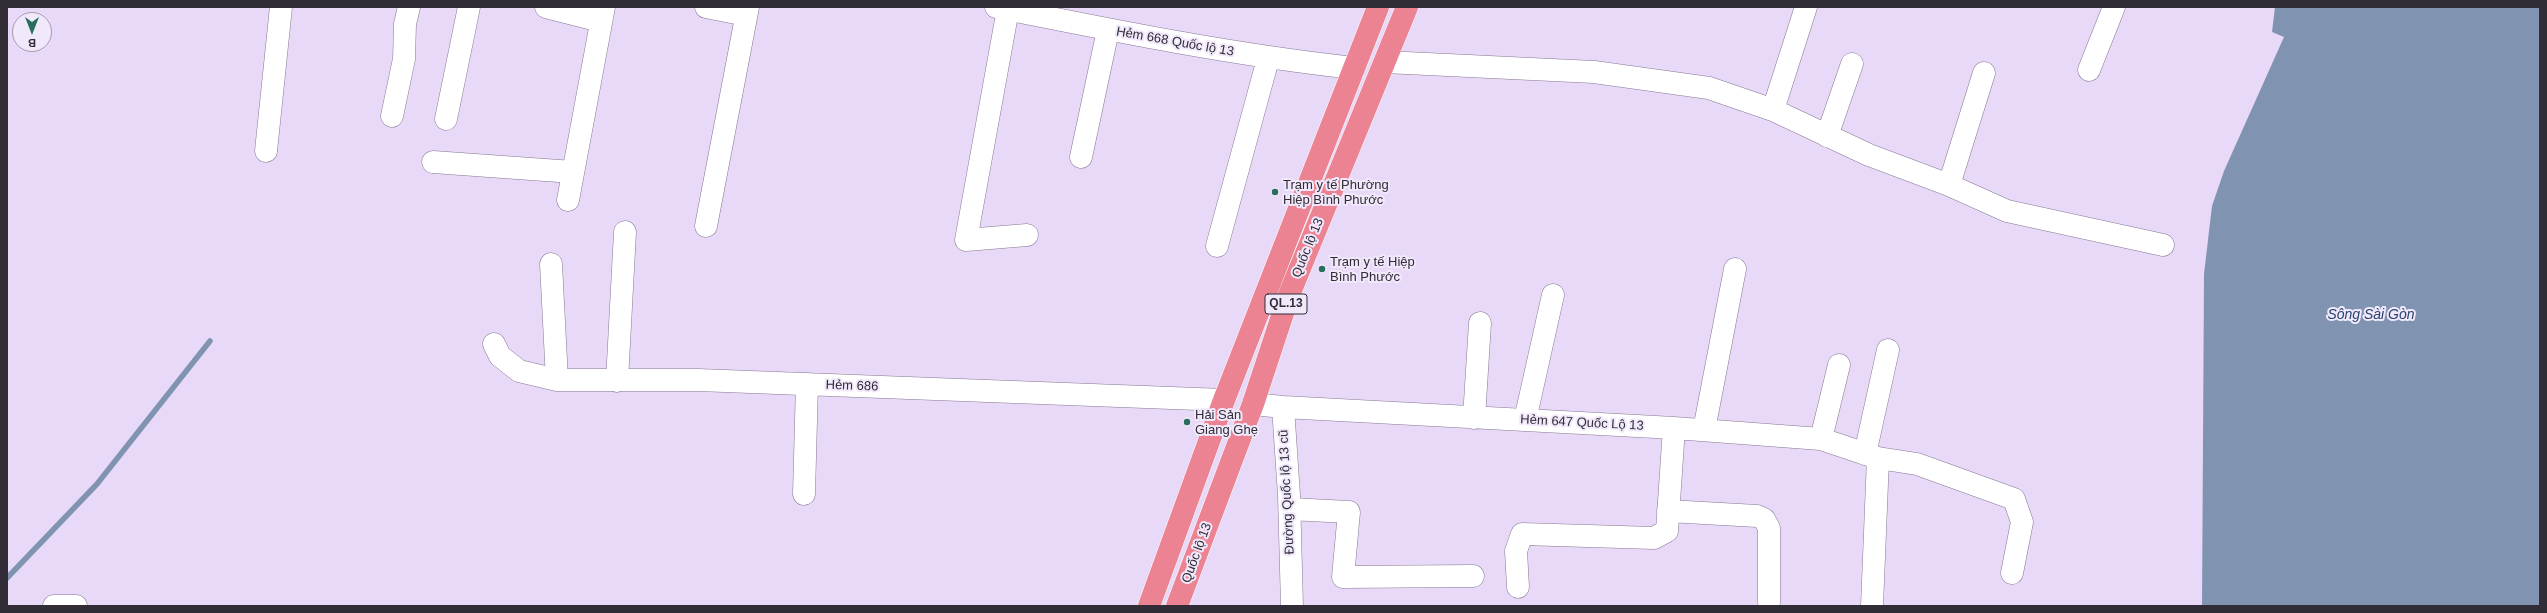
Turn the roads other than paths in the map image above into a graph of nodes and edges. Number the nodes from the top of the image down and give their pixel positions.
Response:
1 (281, 7) edge
2 (409, 7) edge
3 (469, 7) edge
4 (546, 7) edge
5 (706, 7) edge
6 (1378, 7) edge
7 (1407, 7) edge
8 (1806, 7) edge
9 (2114, 7) edge
10 (1002, 8) edge
11 (747, 11) edge
12 (602, 14) edge
13 (1108, 30) junction
14 (1268, 58) junction
15 (1385, 62) junction
16 (1852, 64) dead end
17 (1354, 68) junction
18 (2089, 70) dead end
19 (1984, 73) dead end
20 (1773, 110) junction
21 (392, 116) dead end
22 (446, 119) dead end
23 (1827, 136) junction
24 (266, 151) dead end
25 (1081, 157) dead end
26 (433, 162) dead end
27 (573, 172) junction
28 (1949, 185) junction
29 (568, 200) dead end
30 (706, 226) dead end
31 (625, 232) dead end
32 (1027, 235) dead end
33 (2163, 245) dead end
34 (1217, 246) dead end
35 (551, 264) dead end
36 (1735, 269) dead end
37 (1553, 295) dead end
38 (1480, 323) dead end
39 (494, 344) dead end
40 (1888, 350) dead end
41 (1839, 365) dead end
42 (557, 380) junction
43 (617, 381) junction
44 (807, 384) junction
45 (1224, 400) junction
46 (1252, 404) junction
47 (1283, 408) junction
48 (1474, 418) junction
49 (1525, 420) junction
50 (1674, 428) junction
51 (1704, 430) junction
52 (1821, 438) junction
53 (1872, 456) junction
54 (804, 494) dead end
55 (1290, 509) junction
56 (1668, 511) junction
57 (2012, 573) dead end
58 (1473, 576) dead end
59 (1518, 587) dead end
60 (1769, 602) dead end
61 (54, 606) edge
62 (76, 606) edge
63 (1149, 606) edge
64 (1177, 606) edge
65 (1292, 606) edge
66 (1872, 606) edge

1 - 24 street
2 - 21 street
3 - 22 street
4 - 12 street
5 - 11 street
6 - 17 highway, Quốc lộ 13 / QL.13
7 - 15 highway, Quốc lộ 13 / QL.13
8 - 20 street
9 - 18 street
10 - 13 street, Hẻm 668 Quốc lộ 13
10 - 32 street
11 - 30 street
12 - 27 street
13 - 14 street, Hẻm 668 Quốc lộ 13
13 - 25 street
14 - 17 street, Hẻm 668 Quốc lộ 13
14 - 34 street
15 - 20 street
15 - 46 highway, Quốc lộ 13 / QL.13
16 - 23 street
17 - 45 highway, Quốc lộ 13 / QL.13
19 - 28 street
20 - 23 street
23 - 28 street
26 - 27 street
27 - 29 street
28 - 33 street
31 - 43 street
35 - 42 street
36 - 51 street
37 - 49 street
38 - 48 street
39 - 42 street, Hẻm 686
40 - 53 street
41 - 52 street
42 - 43 street, Hẻm 686
43 - 44 street, Hẻm 686
44 - 45 street, Hẻm 686
44 - 54 street
45 - 46 highway
45 - 63 highway, Quốc lộ 13 / QL.13
46 - 47 street
46 - 64 highway, Quốc lộ 13 / QL.13
47 - 48 street, Hẻm 647 Quốc Lộ 13
47 - 55 street, Đường Quốc lộ 13 cũ
48 - 49 street, Hẻm 647 Quốc Lộ 13
49 - 50 street, Hẻm 647 Quốc Lộ 13
50 - 51 street, Hẻm 647 Quốc Lộ 13
50 - 56 street
51 - 52 street, Hẻm 647 Quốc Lộ 13
52 - 53 street, Hẻm 647 Quốc Lộ 13
53 - 57 street, Hẻm 647 Quốc Lộ 13
53 - 66 street
55 - 58 street
55 - 65 street, Đường Quốc lộ 13 cũ
56 - 59 street
56 - 60 street
61 - 62 street

